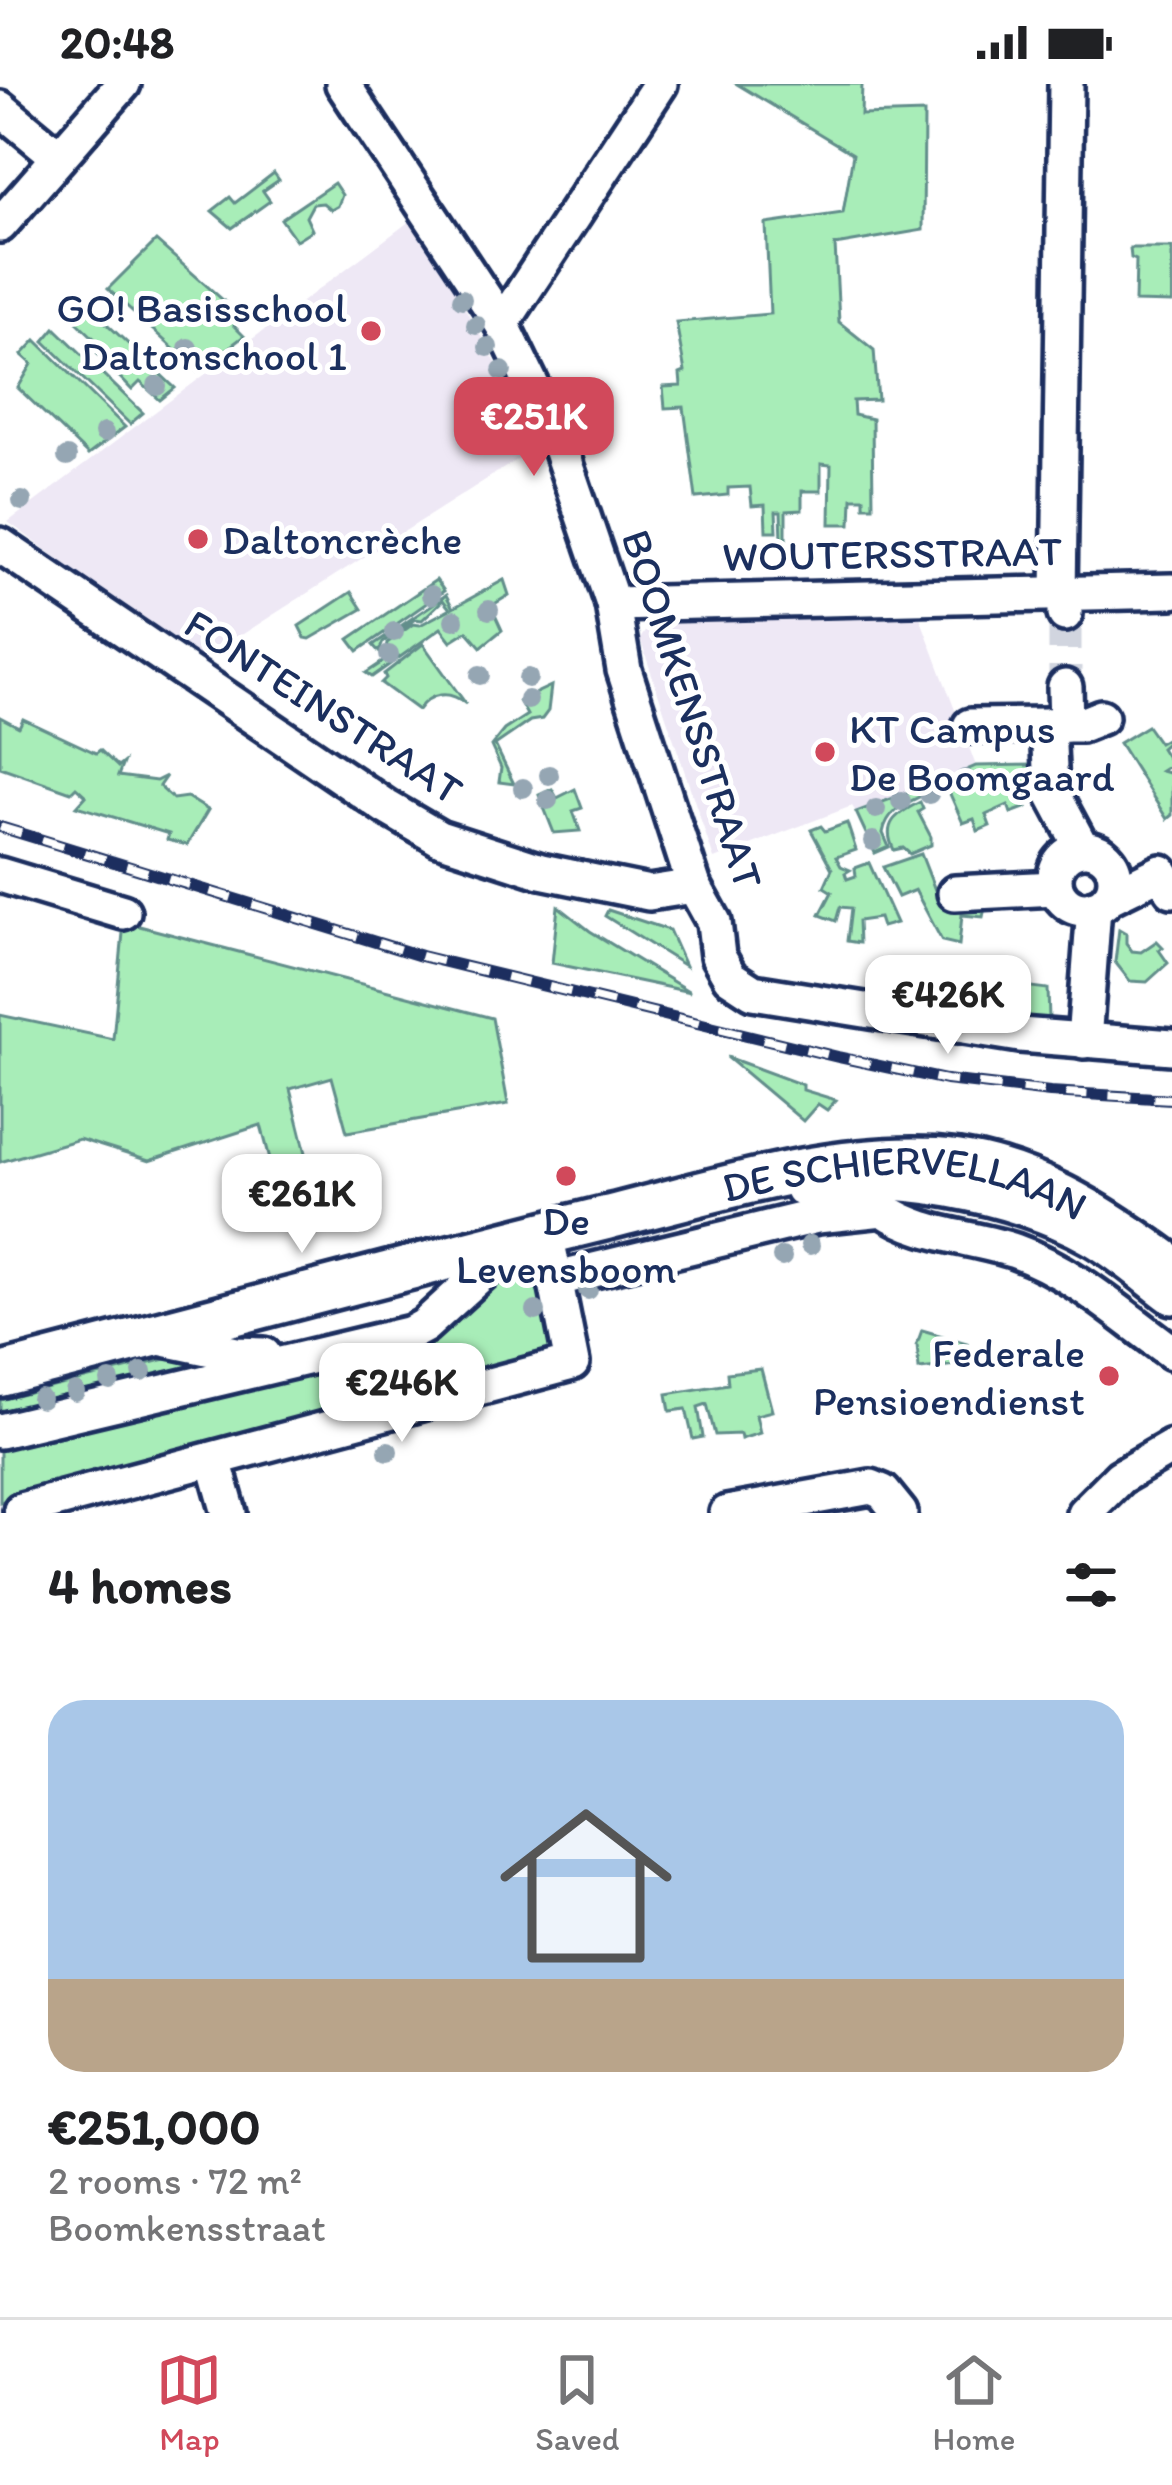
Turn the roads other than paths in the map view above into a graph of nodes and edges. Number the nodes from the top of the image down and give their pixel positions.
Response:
1 (122, 84) edge
2 (343, 84) edge
3 (660, 84) edge
4 (1066, 84) edge
5 (0, 108) edge
6 (59, 157) junction
7 (0, 225) edge
8 (502, 324) junction
9 (0, 545) edge
10 (1172, 591) edge
11 (613, 604) junction
12 (1062, 606) junction
13 (1065, 687) tunnel mouth
14 (1101, 717) dead end
15 (1057, 725) junction
16 (970, 726) dead end
17 (1082, 848) junction
18 (0, 875) edge
19 (694, 886) junction
20 (1056, 888) junction
21 (1172, 890) edge
22 (955, 893) dead end
23 (1101, 903) junction
24 (123, 912) dead end
25 (1084, 1041) junction
26 (1172, 1047) edge
27 (695, 1219) junction
28 (551, 1254) junction
29 (1172, 1267) edge
30 (1172, 1298) edge
31 (1172, 1352) edge
32 (0, 1375) edge
33 (0, 1431) edge
34 (1172, 1447) edge
35 (214, 1460) junction
36 (21, 1510) dead end
37 (230, 1513) edge
38 (727, 1513) edge
39 (900, 1513) edge
40 (1084, 1513) edge

1 - 6 street
2 - 8 street, BOOMKENSSTRAAT
3 - 8 street
4 - 12 street
5 - 6 street
6 - 7 street
8 - 11 street, BOOMKENSSTRAAT
9 - 19 street, FONTEINSTRAAT
10 - 12 street, WOUTERSSTRAAT
11 - 12 street, WOUTERSSTRAAT
11 - 19 street, BOOMKENSSTRAAT
13 - 15 street
14 - 15 street
15 - 16 street
15 - 17 street
17 - 20 street
17 - 23 street
18 - 24 street
19 - 25 street, BOOMKENSSTRAAT
20 - 22 street
20 - 23 street
21 - 23 street
23 - 25 street
25 - 26 street
27 - 28 main road
27 - 29 main road, DE SCHIERVELLAAN
27 - 30 street, DE SCHIERVELLAAN
27 - 31 street, DE SCHIERVELLAAN
28 - 32 main road
28 - 33 street
28 - 35 street
34 - 40 street
35 - 36 street
35 - 37 street
38 - 39 street

